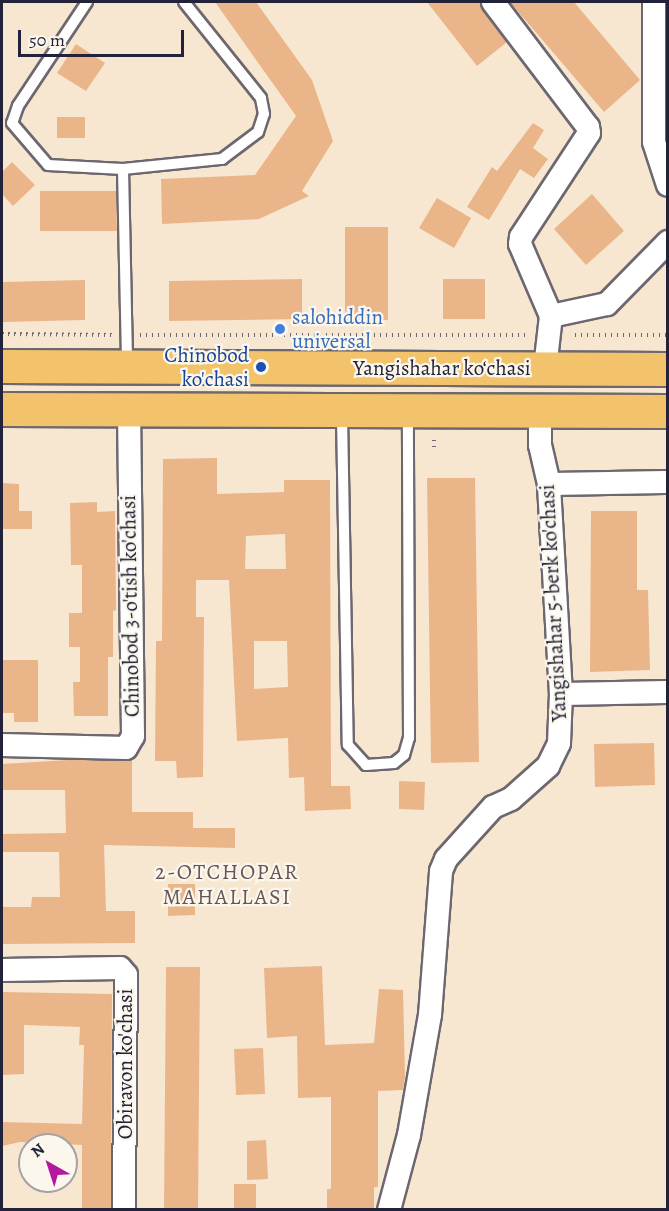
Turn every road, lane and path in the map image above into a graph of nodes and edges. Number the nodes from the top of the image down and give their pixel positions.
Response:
1 (87, 2) edge
2 (184, 2) edge
3 (492, 2) edge
4 (654, 2) edge
5 (661, 26) edge
6 (123, 169) junction
7 (668, 185) edge
8 (668, 242) edge
9 (549, 326) junction
10 (2, 334) edge
11 (668, 334) edge
12 (127, 351) junction
13 (12, 366) edge
14 (239, 367) junction
15 (545, 368) junction
16 (668, 369) edge
17 (13, 409) edge
18 (129, 410) junction
19 (240, 410) junction
20 (342, 410) junction
21 (408, 410) junction
22 (540, 411) junction
23 (668, 411) edge
24 (668, 482) edge
25 (549, 484) junction
26 (668, 692) edge
27 (561, 694) junction
28 (2, 745) edge
29 (2, 970) edge
30 (124, 1209) edge
31 (389, 1209) edge

1 - 6 lane
2 - 6 lane
3 - 9 street
4 - 5 street
5 - 7 street
6 - 12 lane
8 - 9 street
9 - 11 path
9 - 12 path
9 - 15 street
10 - 12 path
12 - 13 main road, Yangishahar ko‘chasi
12 - 14 main road, Yangishahar ko‘chasi
13 - 17 main road
14 - 15 main road, Yangishahar ko‘chasi
14 - 19 main road
15 - 16 main road, Yangishahar ko‘chasi
17 - 18 main road, Yangishahar ko‘chasi
18 - 19 main road, Yangishahar ko‘chasi
18 - 28 street, Chinobod 3-o'tish ko'chasi
19 - 20 main road, Yangishahar ko‘chasi
20 - 21 main road, Yangishahar ko‘chasi
20 - 21 lane
21 - 22 main road, Yangishahar ko‘chasi
22 - 23 main road, Yangishahar ko‘chasi
22 - 25 street, Yangishahar 5-berk ko'chasi
24 - 25 street
25 - 27 street, Yangishahar 5-berk ko'chasi
26 - 27 street
27 - 31 street, Yangishahar 5-berk ko'chasi
29 - 30 street, Obiravon ko'chasi

